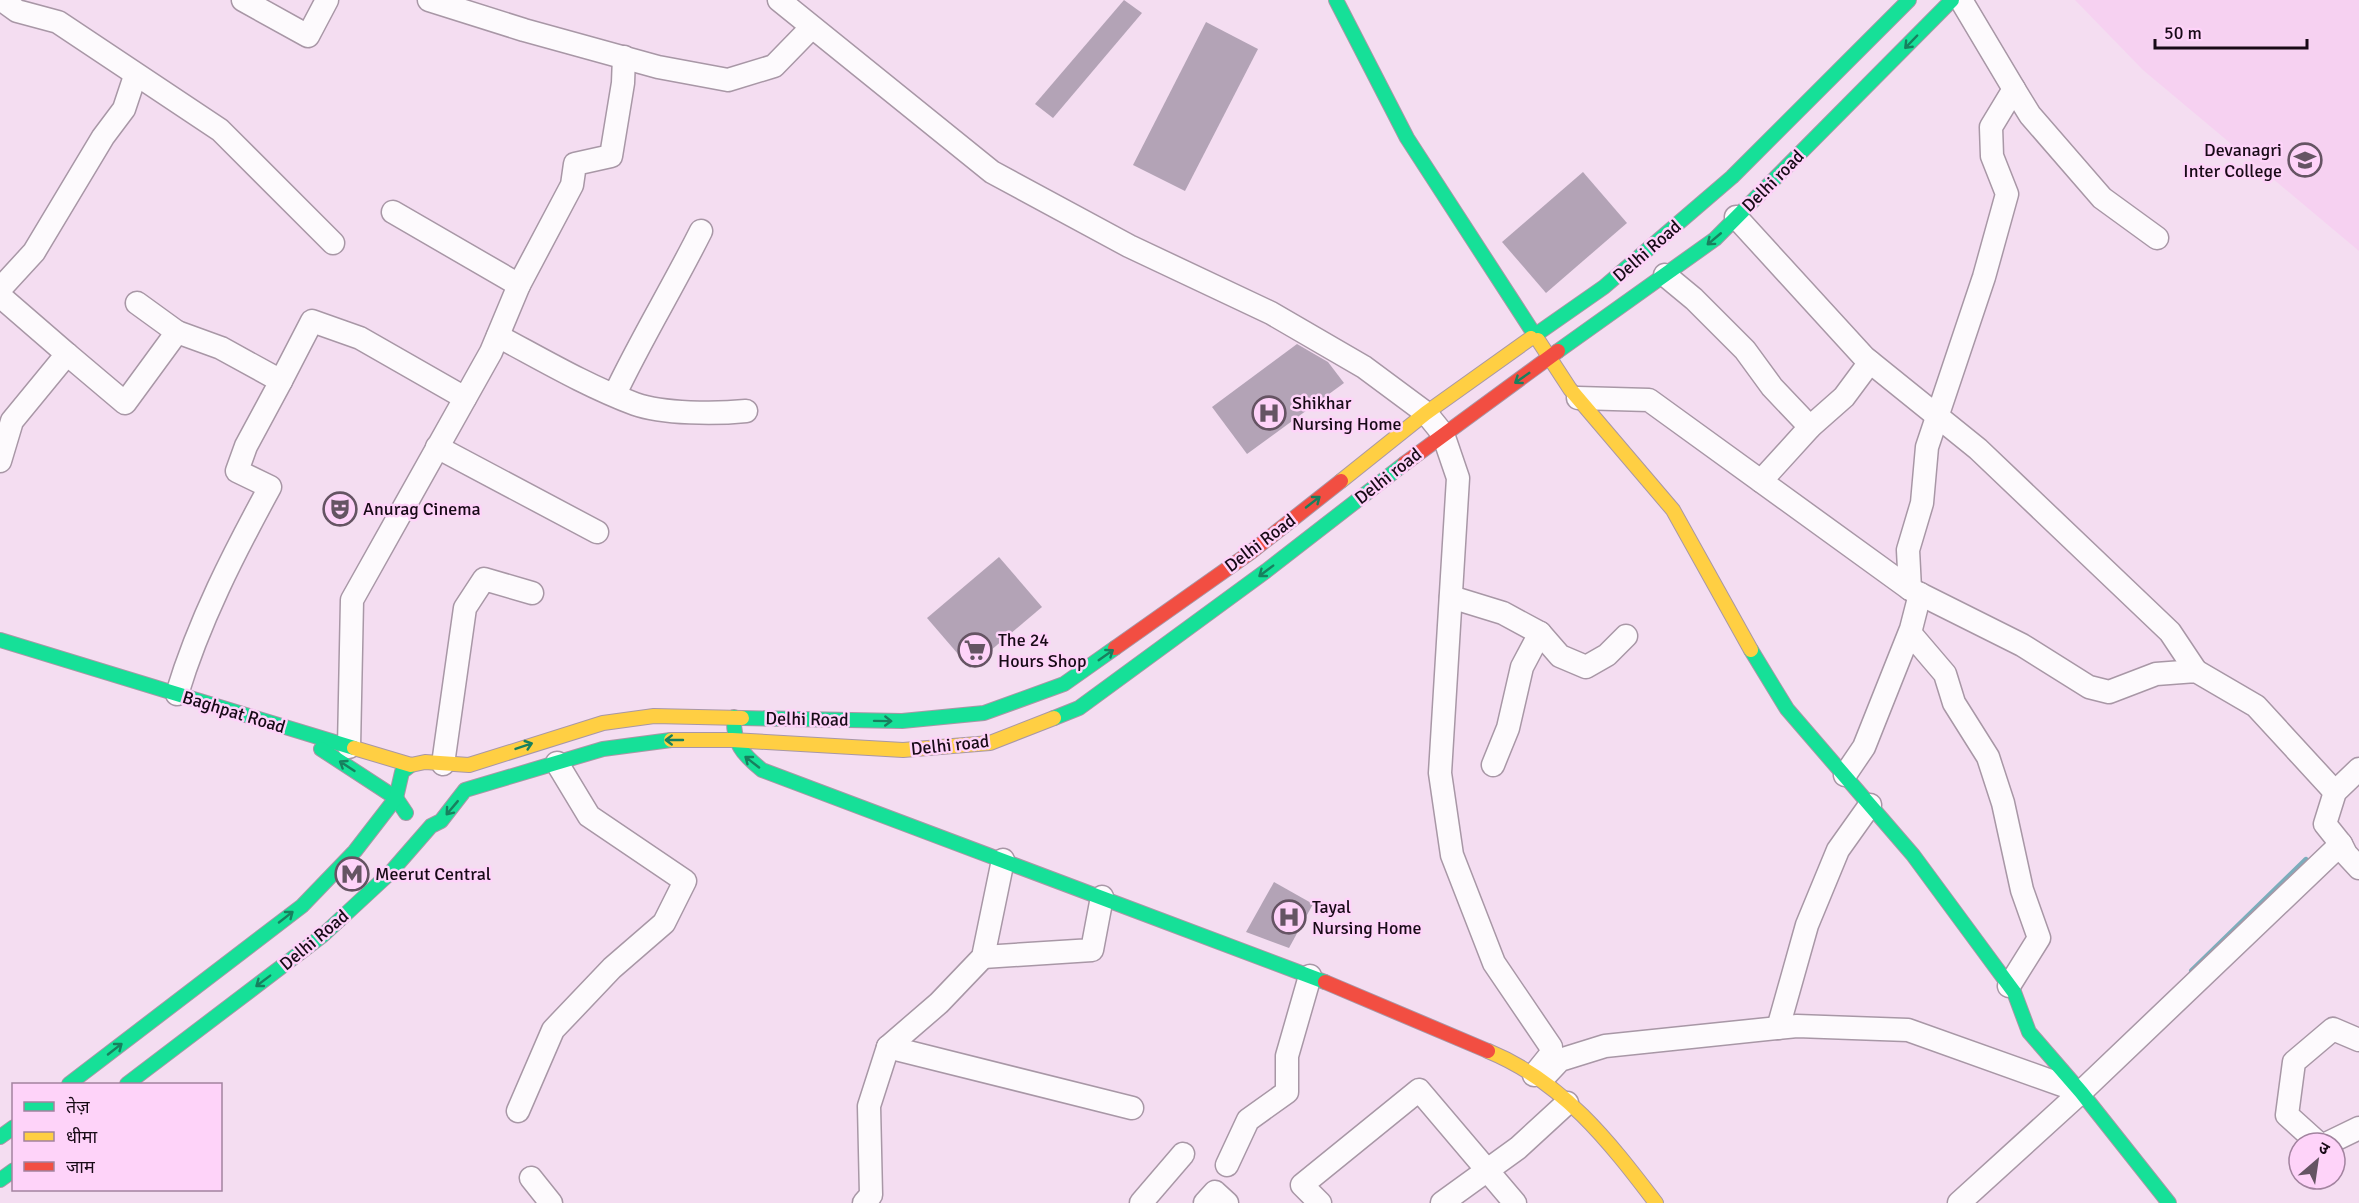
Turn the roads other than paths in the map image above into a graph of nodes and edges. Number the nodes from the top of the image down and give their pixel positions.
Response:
1 (2, 0) edge
2 (243, 0) edge
3 (327, 0) edge
4 (429, 0) edge
5 (779, 0) edge
6 (1336, 0) edge
7 (1909, 0) edge
8 (1952, 0) edge
9 (1961, 0) edge
10 (811, 28) junction
11 (624, 57) junction
12 (135, 76) junction
13 (2014, 89) junction
14 (393, 212) dead end
15 (1736, 217) junction
16 (701, 231) dead end
17 (2157, 238) dead end
18 (333, 243) dead end
19 (1665, 275) junction
20 (519, 285) junction
21 (0, 289) edge
22 (0, 296) edge
23 (137, 303) dead end
24 (177, 332) junction
25 (498, 336) junction
26 (1535, 336) junction
27 (67, 354) junction
28 (1550, 358) junction
29 (1870, 362) junction
30 (281, 381) junction
31 (615, 394) junction
32 (465, 398) junction
33 (1578, 398) junction
34 (746, 411) dead end
35 (1426, 414) junction
36 (1937, 416) junction
37 (1810, 427) junction
38 (1443, 434) junction
39 (437, 447) junction
40 (0, 461) edge
41 (1761, 481) junction
42 (597, 532) dead end
43 (1915, 592) junction
44 (532, 593) dead end
45 (1451, 597) junction
46 (1539, 633) junction
47 (1910, 633) junction
48 (1626, 636) dead end
49 (0, 640) edge
50 (2196, 670) junction
51 (177, 694) junction
52 (734, 717) junction
53 (784, 718) junction
54 (292, 730) junction
55 (732, 740) junction
56 (349, 747) junction
57 (787, 754) junction
58 (558, 763) junction
59 (443, 764) junction
60 (411, 765) junction
61 (469, 765) joint
62 (1493, 765) dead end
63 (2359, 769) edge
64 (1845, 775) junction
65 (798, 784) junction
66 (2335, 792) junction
67 (396, 798) junction
68 (1870, 805) junction
69 (431, 826) junction
70 (2350, 849) edge
71 (1003, 860) junction
72 (2359, 868) edge
73 (1102, 897) junction
74 (983, 957) junction
75 (1310, 976) junction
76 (2009, 986) junction
77 (1778, 1028) junction
78 (2359, 1040) edge
79 (888, 1047) junction
80 (1538, 1077) junction
81 (70, 1083) edge
82 (128, 1083) edge
83 (2076, 1088) junction
84 (1567, 1102) junction
85 (1132, 1108) dead end
86 (518, 1111) dead end
87 (2305, 1131) edge
88 (1183, 1154) dead end
89 (1227, 1165) dead end
90 (1488, 1169) junction
91 (531, 1178) dead end
92 (551, 1203) edge
93 (864, 1203) edge
94 (1141, 1203) edge
95 (1205, 1203) edge
96 (1227, 1203) edge
97 (1320, 1203) edge
98 (1442, 1203) edge
99 (1515, 1203) edge
100 (1656, 1203) edge
101 (1959, 1203) edge
102 (2169, 1203) edge

1 - 12 street
2 - 3 street
4 - 11 street
5 - 10 street
6 - 26 main road
7 - 26 main road, Delhi Road
8 -> 15 main road, Delhi road
9 - 13 street
10 - 11 street
10 - 35 street
11 - 20 street
12 - 18 street
12 - 21 street
13 - 17 street
13 - 36 street
14 - 20 street
15 -> 19 main road, Delhi road
15 - 29 street
16 - 31 street
19 - 28 main road, Delhi road
19 - 37 street
20 - 25 street
22 - 27 street
23 - 24 street
24 - 27 street
24 - 30 street
25 - 31 street
25 - 32 street
26 - 28 main road
26 - 35 main road, Delhi Road
27 - 40 street
28 - 33 main road
28 -> 38 main road, Delhi road
29 - 36 street
29 - 37 street
30 - 32 street
30 - 51 street
31 - 34 street
32 - 39 street
33 - 41 street
33 - 64 main road
35 - 38 street
53 -> 35 main road, Delhi Road
36 - 43 street
36 - 50 street
37 - 41 street
38 - 45 street
38 -> 57 main road, Delhi road
39 - 42 street
39 - 56 street
41 - 43 street
43 - 47 street
43 - 50 street
44 - 59 street
45 - 46 street
45 - 80 street
46 - 48 street
46 - 62 street
47 - 64 street
47 - 76 street
49 - 51 main road, Baghpat Road
50 - 66 street
51 - 54 main road, Baghpat Road
52 - 53 main road, Delhi Road
52 - 55 main road
61 -> 52 main road, Delhi Road
53 - 57 main road
54 - 56 main road, Baghpat Road
67 -> 54 main road
55 - 57 main road, Delhi road
55 -> 58 main road, Delhi Road
65 -> 55 main road
56 - 60 main road, Baghpat Road
57 - 65 main road
58 -> 69 main road, Delhi Road
58 - 86 street
59 - 60 main road, Baghpat Road
59 - 61 main road, Baghpat Road
60 - 67 main road, Delhi Road
63 - 66 street
64 - 68 main road
65 - 71 main road
66 - 70 street
67 - 69 main road
81 -> 67 main road, Delhi Road
68 - 76 main road
68 - 77 street
69 -> 82 main road, Delhi Road
70 - 72 street
70 - 83 street
71 - 73 main road
71 - 74 street
73 - 74 street
73 - 75 main road
74 - 79 street
75 - 80 main road
75 - 89 street
76 - 83 main road
77 - 80 street
77 - 83 street
78 - 87 street
79 - 85 street
79 - 93 street
80 - 84 main road
83 - 101 street
83 - 102 main road
84 - 90 street
84 - 100 main road
88 - 94 street
90 - 97 street
90 - 98 street
90 - 99 street
91 - 92 street
95 - 96 street

